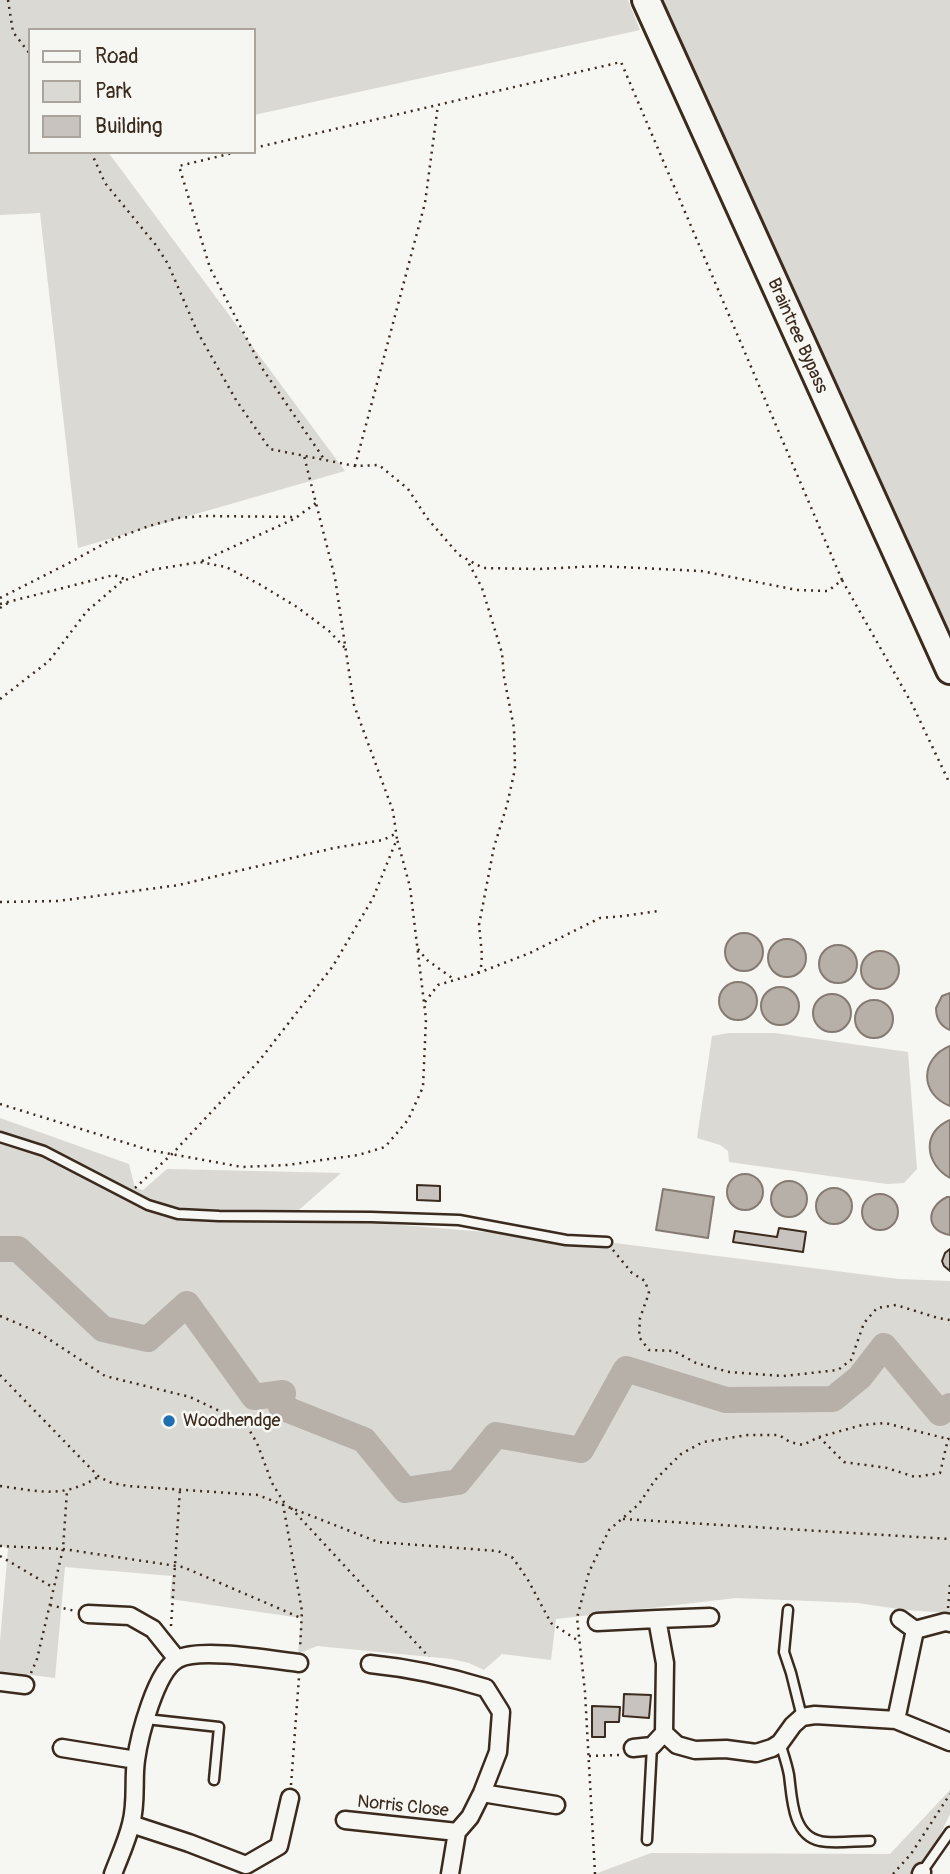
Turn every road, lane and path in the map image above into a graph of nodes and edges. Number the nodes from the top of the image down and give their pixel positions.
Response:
1 (8, 0) edge
2 (646, 0) edge
3 (28, 51) edge
4 (438, 105) junction
5 (256, 148) edge
6 (92, 154) edge
7 (229, 154) edge
8 (304, 456) junction
9 (324, 460) junction
10 (355, 467) junction
11 (316, 503) junction
12 (297, 517) junction
13 (467, 560) junction
14 (200, 562) junction
15 (127, 580) junction
16 (842, 580) junction
17 (0, 598) edge
18 (0, 606) edge
19 (345, 648) junction
20 (950, 670) edge
21 (0, 699) edge
22 (950, 784) edge
23 (395, 834) junction
24 (397, 839) junction
25 (0, 902) edge
26 (658, 911) dead end
27 (418, 949) junction
28 (478, 973) junction
29 (455, 980) junction
30 (424, 1003) junction
31 (0, 1104) edge
32 (0, 1137) edge
33 (172, 1154) junction
34 (128, 1194) junction
35 (607, 1242) joint
36 (0, 1316) edge
37 (950, 1320) edge
38 (0, 1375) edge
39 (819, 1437) junction
40 (949, 1439) edge
41 (99, 1477) junction
42 (0, 1486) edge
43 (180, 1489) junction
44 (67, 1492) junction
45 (285, 1505) junction
46 (622, 1518) junction
47 (950, 1539) edge
48 (0, 1546) edge
49 (63, 1549) junction
50 (0, 1556) edge
51 (176, 1566) junction
52 (950, 1585) edge
53 (54, 1588) junction
54 (50, 1605) junction
55 (788, 1610) dead end
56 (88, 1614) joint
57 (710, 1616) dead end
58 (301, 1618) dead end
59 (657, 1619) junction
60 (900, 1619) dead end
61 (597, 1622) dead end
62 (947, 1622) edge
63 (915, 1630) junction
64 (580, 1642) junction
65 (173, 1653) junction
66 (299, 1663) junction
67 (370, 1664) dead end
68 (446, 1676) junction
69 (0, 1682) edge
70 (25, 1685) joint
71 (802, 1717) junction
72 (146, 1719) junction
73 (896, 1720) junction
74 (664, 1733) junction
75 (950, 1742) edge
76 (780, 1743) junction
77 (652, 1746) junction
78 (62, 1748) dead end
79 (633, 1748) dead end
80 (136, 1760) junction
81 (214, 1780) dead end
82 (482, 1793) junction
83 (950, 1794) edge
84 (290, 1798) joint
85 (556, 1805) dead end
86 (345, 1820) dead end
87 (131, 1824) junction
88 (457, 1832) junction
89 (950, 1832) edge
90 (647, 1840) dead end
91 (870, 1841) dead end
92 (248, 1870) edge
93 (921, 1873) edge
94 (113, 1874) edge
95 (450, 1874) edge
96 (595, 1874) edge
97 (892, 1874) edge

1 - 3 path
2 - 20 highway, Braintree Bypass
4 - 5 path
4 - 10 path
4 - 16 path
6 - 8 path
7 - 9 path
8 - 9 path
8 - 11 path
9 - 10 path
10 - 13 path
11 - 12 path
11 - 19 path
12 - 14 path
12 - 17 path
13 - 16 path
13 - 28 path
14 - 15 path
14 - 19 path
15 - 18 path
15 - 21 path
16 - 22 path
19 - 23 path
23 - 24 path
23 - 25 path
24 - 27 path
24 - 33 path
26 - 28 path
27 - 29 path
27 - 30 path
28 - 29 path
29 - 30 path
30 - 33 path
31 - 33 path
32 - 34 lane
33 - 34 path
34 - 35 lane
35 - 37 path
36 - 45 path
38 - 41 path
39 - 40 path
39 - 40 path
39 - 46 path
41 - 43 path
41 - 44 path
42 - 44 path
43 - 45 path
43 - 51 path
44 - 49 path
45 - 64 path
45 - 66 path
45 - 68 path
46 - 47 path
46 - 64 path
48 - 49 path
49 - 51 path
49 - 53 path
50 - 53 path
51 - 58 path
51 - 65 path
52 - 62 path
53 - 54 path
54 - 56 path
54 - 70 path
55 - 71 lane
56 - 65 street
57 - 59 street
59 - 61 street
59 - 74 street
60 - 63 street
62 - 63 street
63 - 73 street
64 - 96 path
65 - 66 street
65 - 72 street
66 - 84 path
67 - 68 street
68 - 82 street
69 - 70 street
71 - 73 street
71 - 76 street
72 - 80 street
72 - 81 lane
73 - 75 street
74 - 76 street
74 - 77 street
76 - 91 lane
77 - 79 street
77 - 90 lane
78 - 80 street
80 - 87 street
82 - 85 street
82 - 88 street
83 - 97 path
84 - 92 street
86 - 88 street, Norris Close
87 - 92 street
87 - 94 street
88 - 95 street
89 - 93 lane

